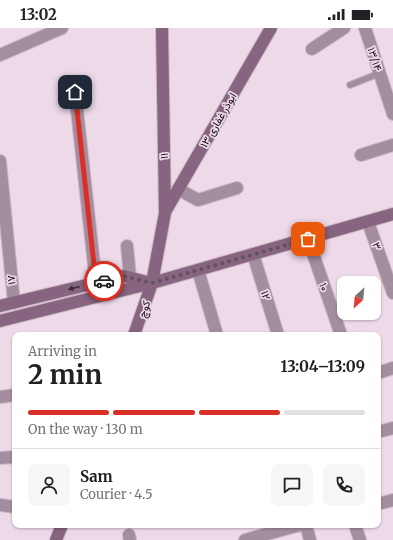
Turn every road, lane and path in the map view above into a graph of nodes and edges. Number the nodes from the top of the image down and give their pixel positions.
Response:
1 (62, 28) edge
2 (162, 28) edge
3 (271, 28) edge
4 (344, 28) edge
5 (365, 28) edge
6 (312, 49) dead end
7 (0, 56) edge
8 (380, 73) junction
9 (350, 85) dead end
10 (75, 92) dead end
11 (393, 114) edge
12 (393, 145) edge
13 (361, 155) dead end
14 (0, 161) edge
15 (237, 188) dead end
16 (178, 189) junction
17 (165, 213) junction
18 (393, 214) edge
19 (368, 222) junction
20 (308, 239) junction
21 (127, 246) dead end
22 (253, 254) junction
23 (198, 270) junction
24 (130, 277) junction
25 (96, 283) junction
26 (152, 283) junction
27 (393, 293) edge
28 (14, 303) junction
29 (0, 306) edge
30 (0, 321) edge
31 (135, 332) edge
32 (216, 332) edge
33 (277, 332) edge
34 (340, 332) edge
35 (393, 368) edge
36 (381, 371) edge
37 (12, 395) edge
38 (0, 397) edge
39 (393, 428) edge
40 (381, 431) edge
41 (12, 457) edge
42 (0, 458) edge
43 (393, 500) edge
44 (381, 503) edge
45 (0, 505) edge
46 (12, 507) edge
47 (61, 528) edge
48 (289, 528) edge
49 (307, 528) edge
50 (356, 528) edge
51 (250, 539) edge
52 (56, 540) edge
53 (310, 540) edge
54 (360, 540) edge

1 - 7 street
2 - 17 street, ۱۱
3 - 16 street, ۱۳ ابوذر غفاری
4 - 6 street
5 - 8 street, ۱۳/۱۴
8 - 9 lane
8 - 11 street, ۱۳/۱۴
10 - 25 street
12 - 13 street
14 - 28 street, ۱۷
15 - 16 street
16 - 17 street, ۱۳ ابوذر غفاری
17 - 26 street, ۱۱
18 - 19 street
19 - 20 street
19 - 27 street, ۳
20 - 22 street
20 - 34 street, ۱۰
21 - 24 street
22 - 23 street
22 - 33 street, ۱۲
23 - 26 street
23 - 32 street
24 - 25 street
24 - 26 street
25 -> 28 street
26 - 30 street
26 - 31 street, کوچ
28 - 29 street
35 - 36 street
37 - 38 street
39 - 40 street
41 - 42 street
43 - 44 street
45 - 46 street
47 - 52 street
48 - 51 street
49 - 53 street
50 - 54 street

